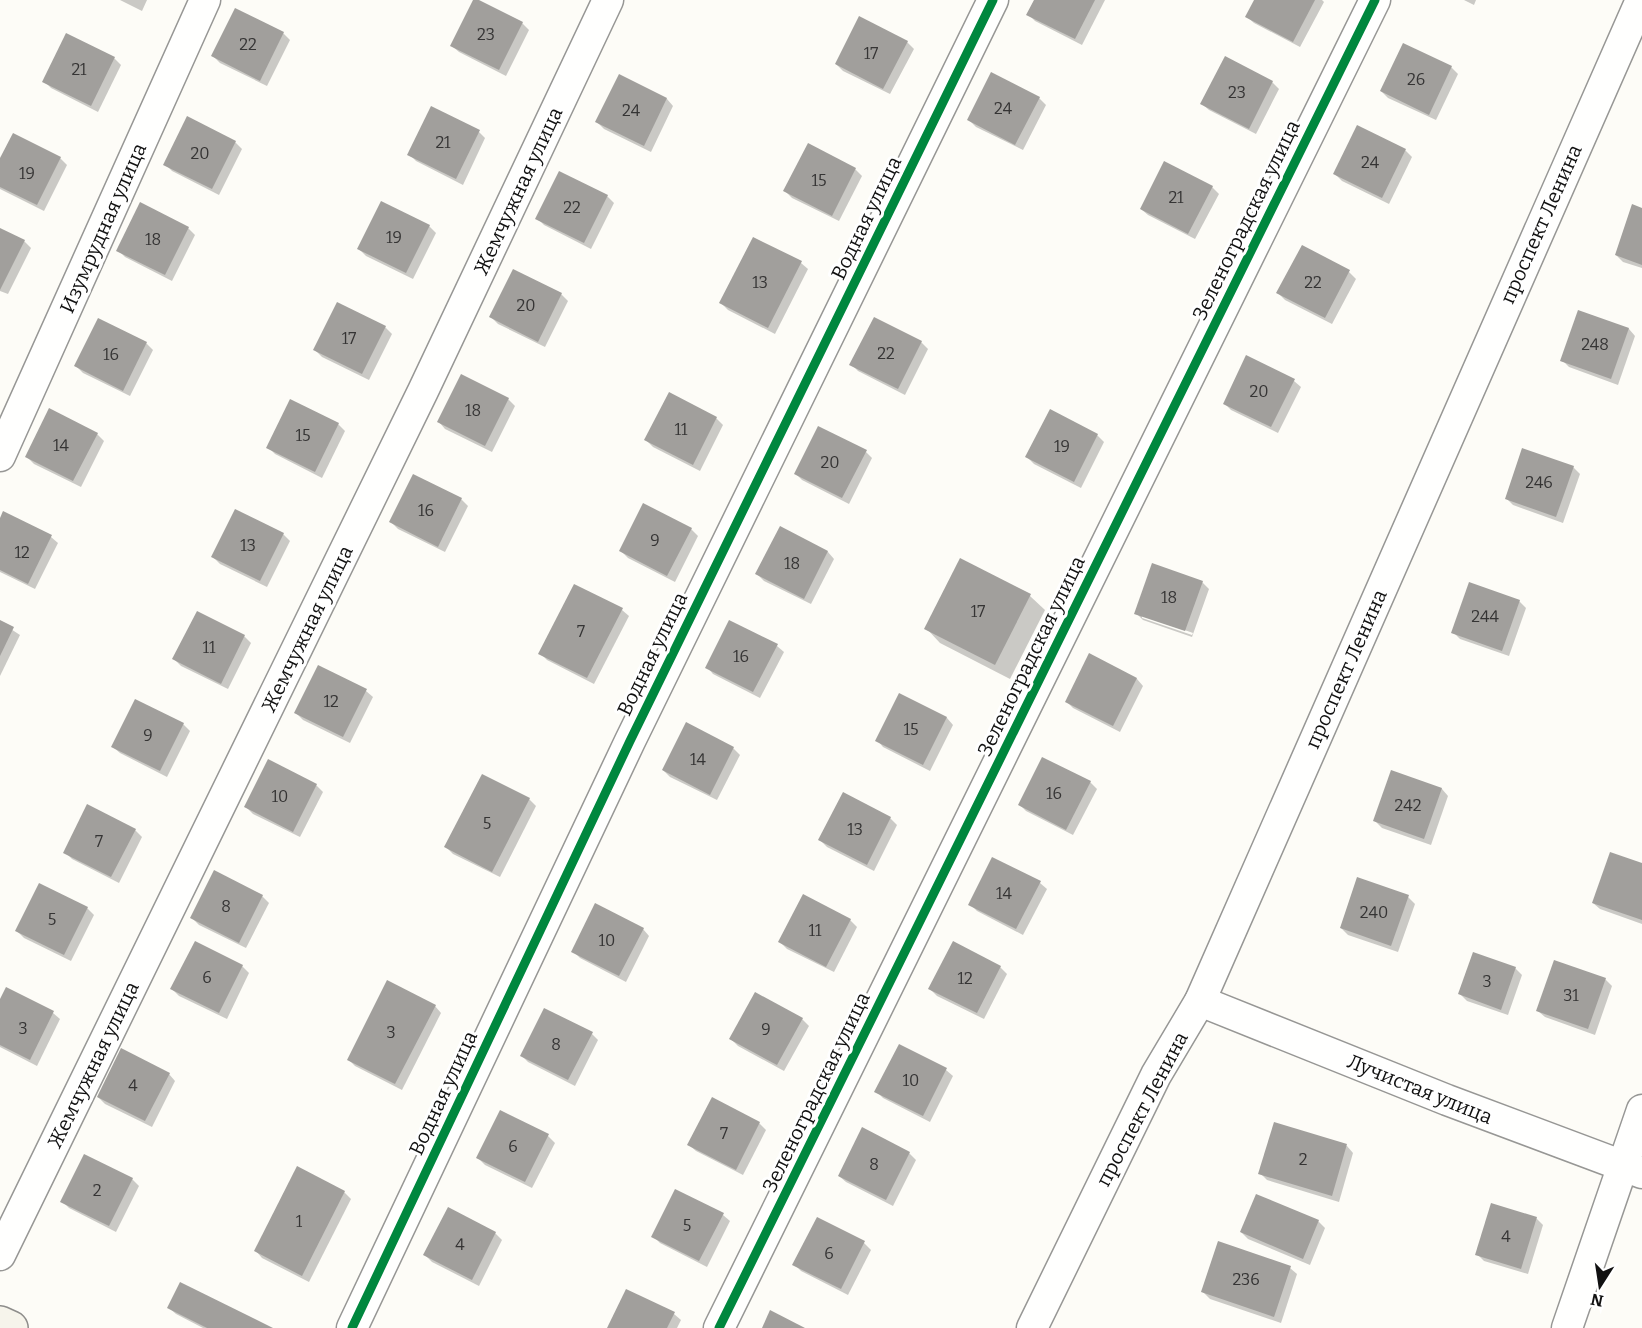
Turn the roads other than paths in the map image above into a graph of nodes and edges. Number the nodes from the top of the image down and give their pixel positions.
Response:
1 (206, 0) edge
2 (608, 0) edge
3 (993, 0) edge
4 (1375, 0) edge
5 (1641, 0) edge
6 (0, 456) edge
7 (1200, 1001) junction
8 (1642, 1110) edge
9 (1632, 1170) edge
10 (0, 1255) edge
11 (0, 1323) edge
12 (11, 1328) edge
13 (352, 1328) edge
14 (719, 1328) edge
15 (1032, 1328) edge
16 (1567, 1328) edge

1 - 6 street, Изумрудная улица
2 - 10 street, Жемчужная улица
3 - 13 street, Водная улица
4 - 14 street, Зеленоградская улица
5 - 7 street, проспект Ленина
7 - 9 street, Лучистая улица
7 - 15 street, проспект Ленина
8 - 9 street
9 - 16 street
11 - 12 street

